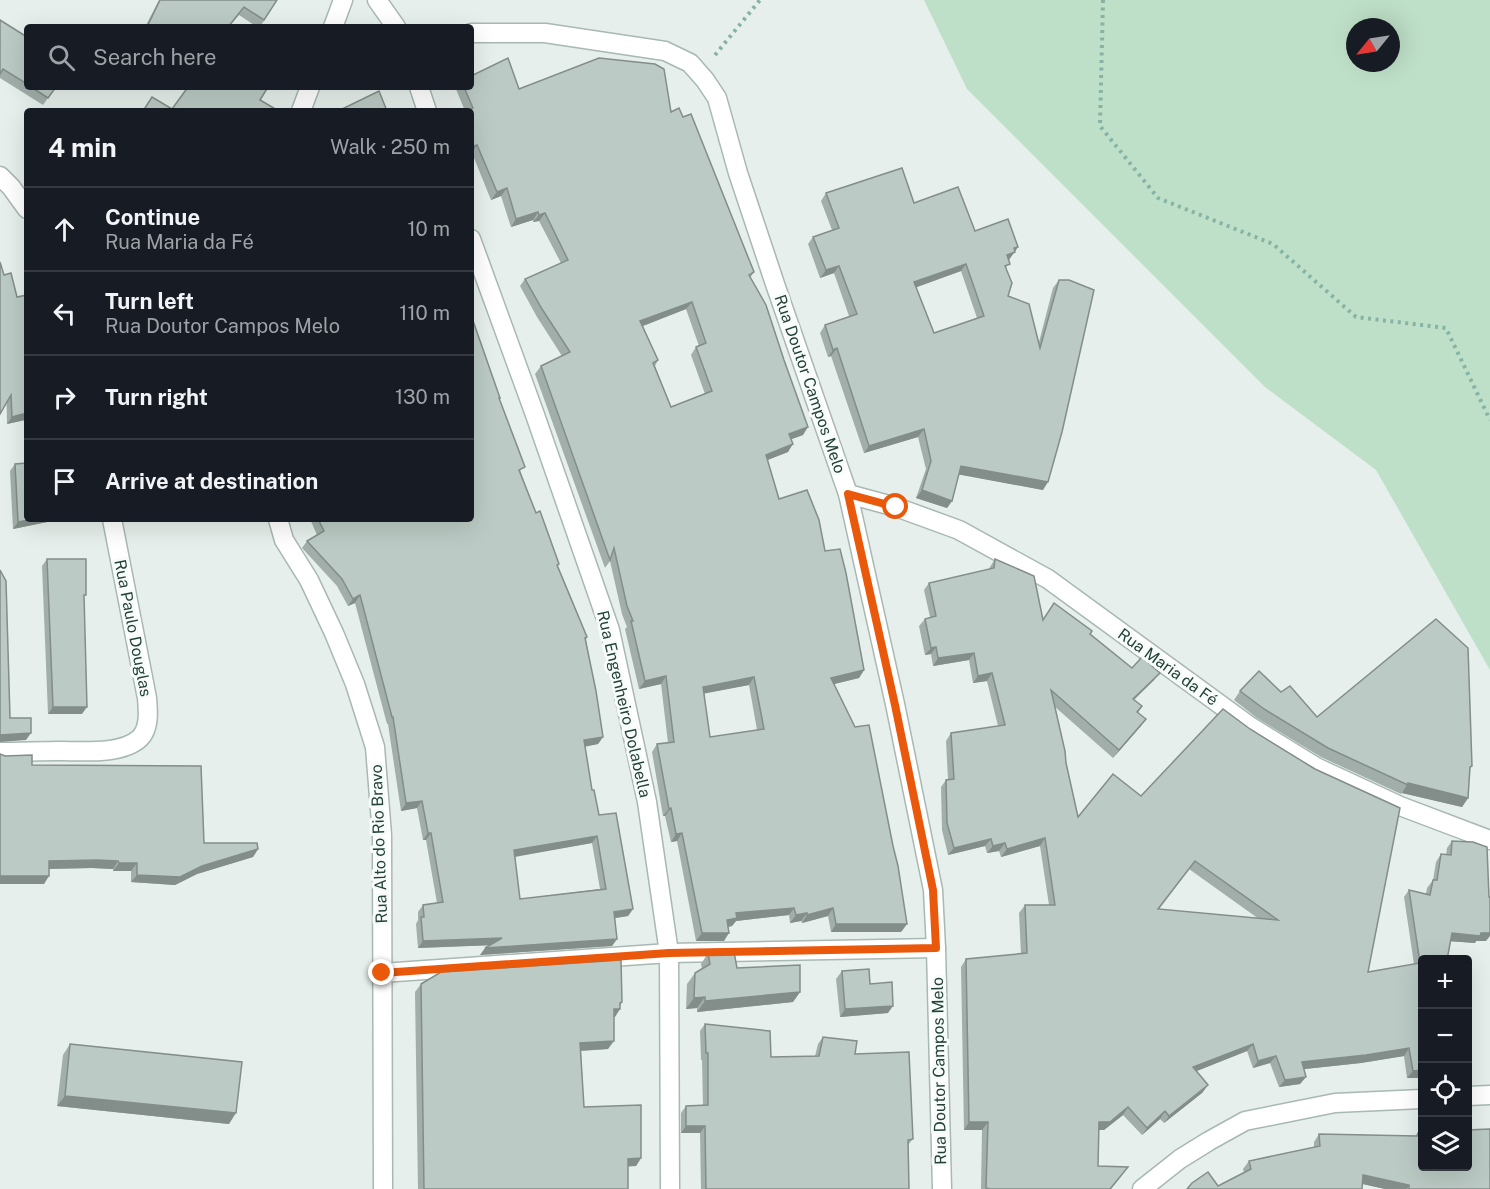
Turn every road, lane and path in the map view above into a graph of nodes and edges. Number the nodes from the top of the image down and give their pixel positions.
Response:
1 (343, 0) edge
2 (377, 0) edge
3 (760, 0) edge
4 (1103, 0) edge
5 (334, 24) edge
6 (394, 24) edge
7 (474, 33) edge
8 (699, 74) junction
9 (309, 90) edge
10 (420, 90) edge
11 (302, 108) edge
12 (426, 108) edge
13 (0, 176) edge
14 (24, 205) edge
15 (474, 247) edge
16 (1490, 420) edge
17 (848, 494) junction
18 (113, 522) edge
19 (279, 522) edge
20 (0, 752) edge
21 (1490, 840) edge
22 (936, 948) junction
23 (669, 953) junction
24 (382, 973) junction
25 (1490, 1095) edge
26 (1472, 1096) edge
27 (1418, 1099) edge
28 (383, 1189) edge
29 (670, 1189) edge
30 (942, 1189) edge
31 (1142, 1189) edge

1 - 5 street
2 - 6 street
3 - 8 path
4 - 16 path
7 - 8 street, Rua Doutor Campos Melo
8 - 17 street, Rua Doutor Campos Melo
9 - 11 street
10 - 12 street
13 - 14 street
15 - 23 street, Rua Engenheiro Dolabella
17 - 21 street, Rua Maria da Fé
17 - 22 street, Rua Doutor Campos Melo
18 - 20 street, Rua Paulo Douglas
19 - 24 street, Rua Alto do Rio Bravo
22 - 23 street
22 - 30 street, Rua Doutor Campos Melo
23 - 24 street
23 - 29 street, Rua Engenheiro Dolabella
24 - 28 street, Rua Alto do Rio Bravo
25 - 26 street
27 - 31 street

